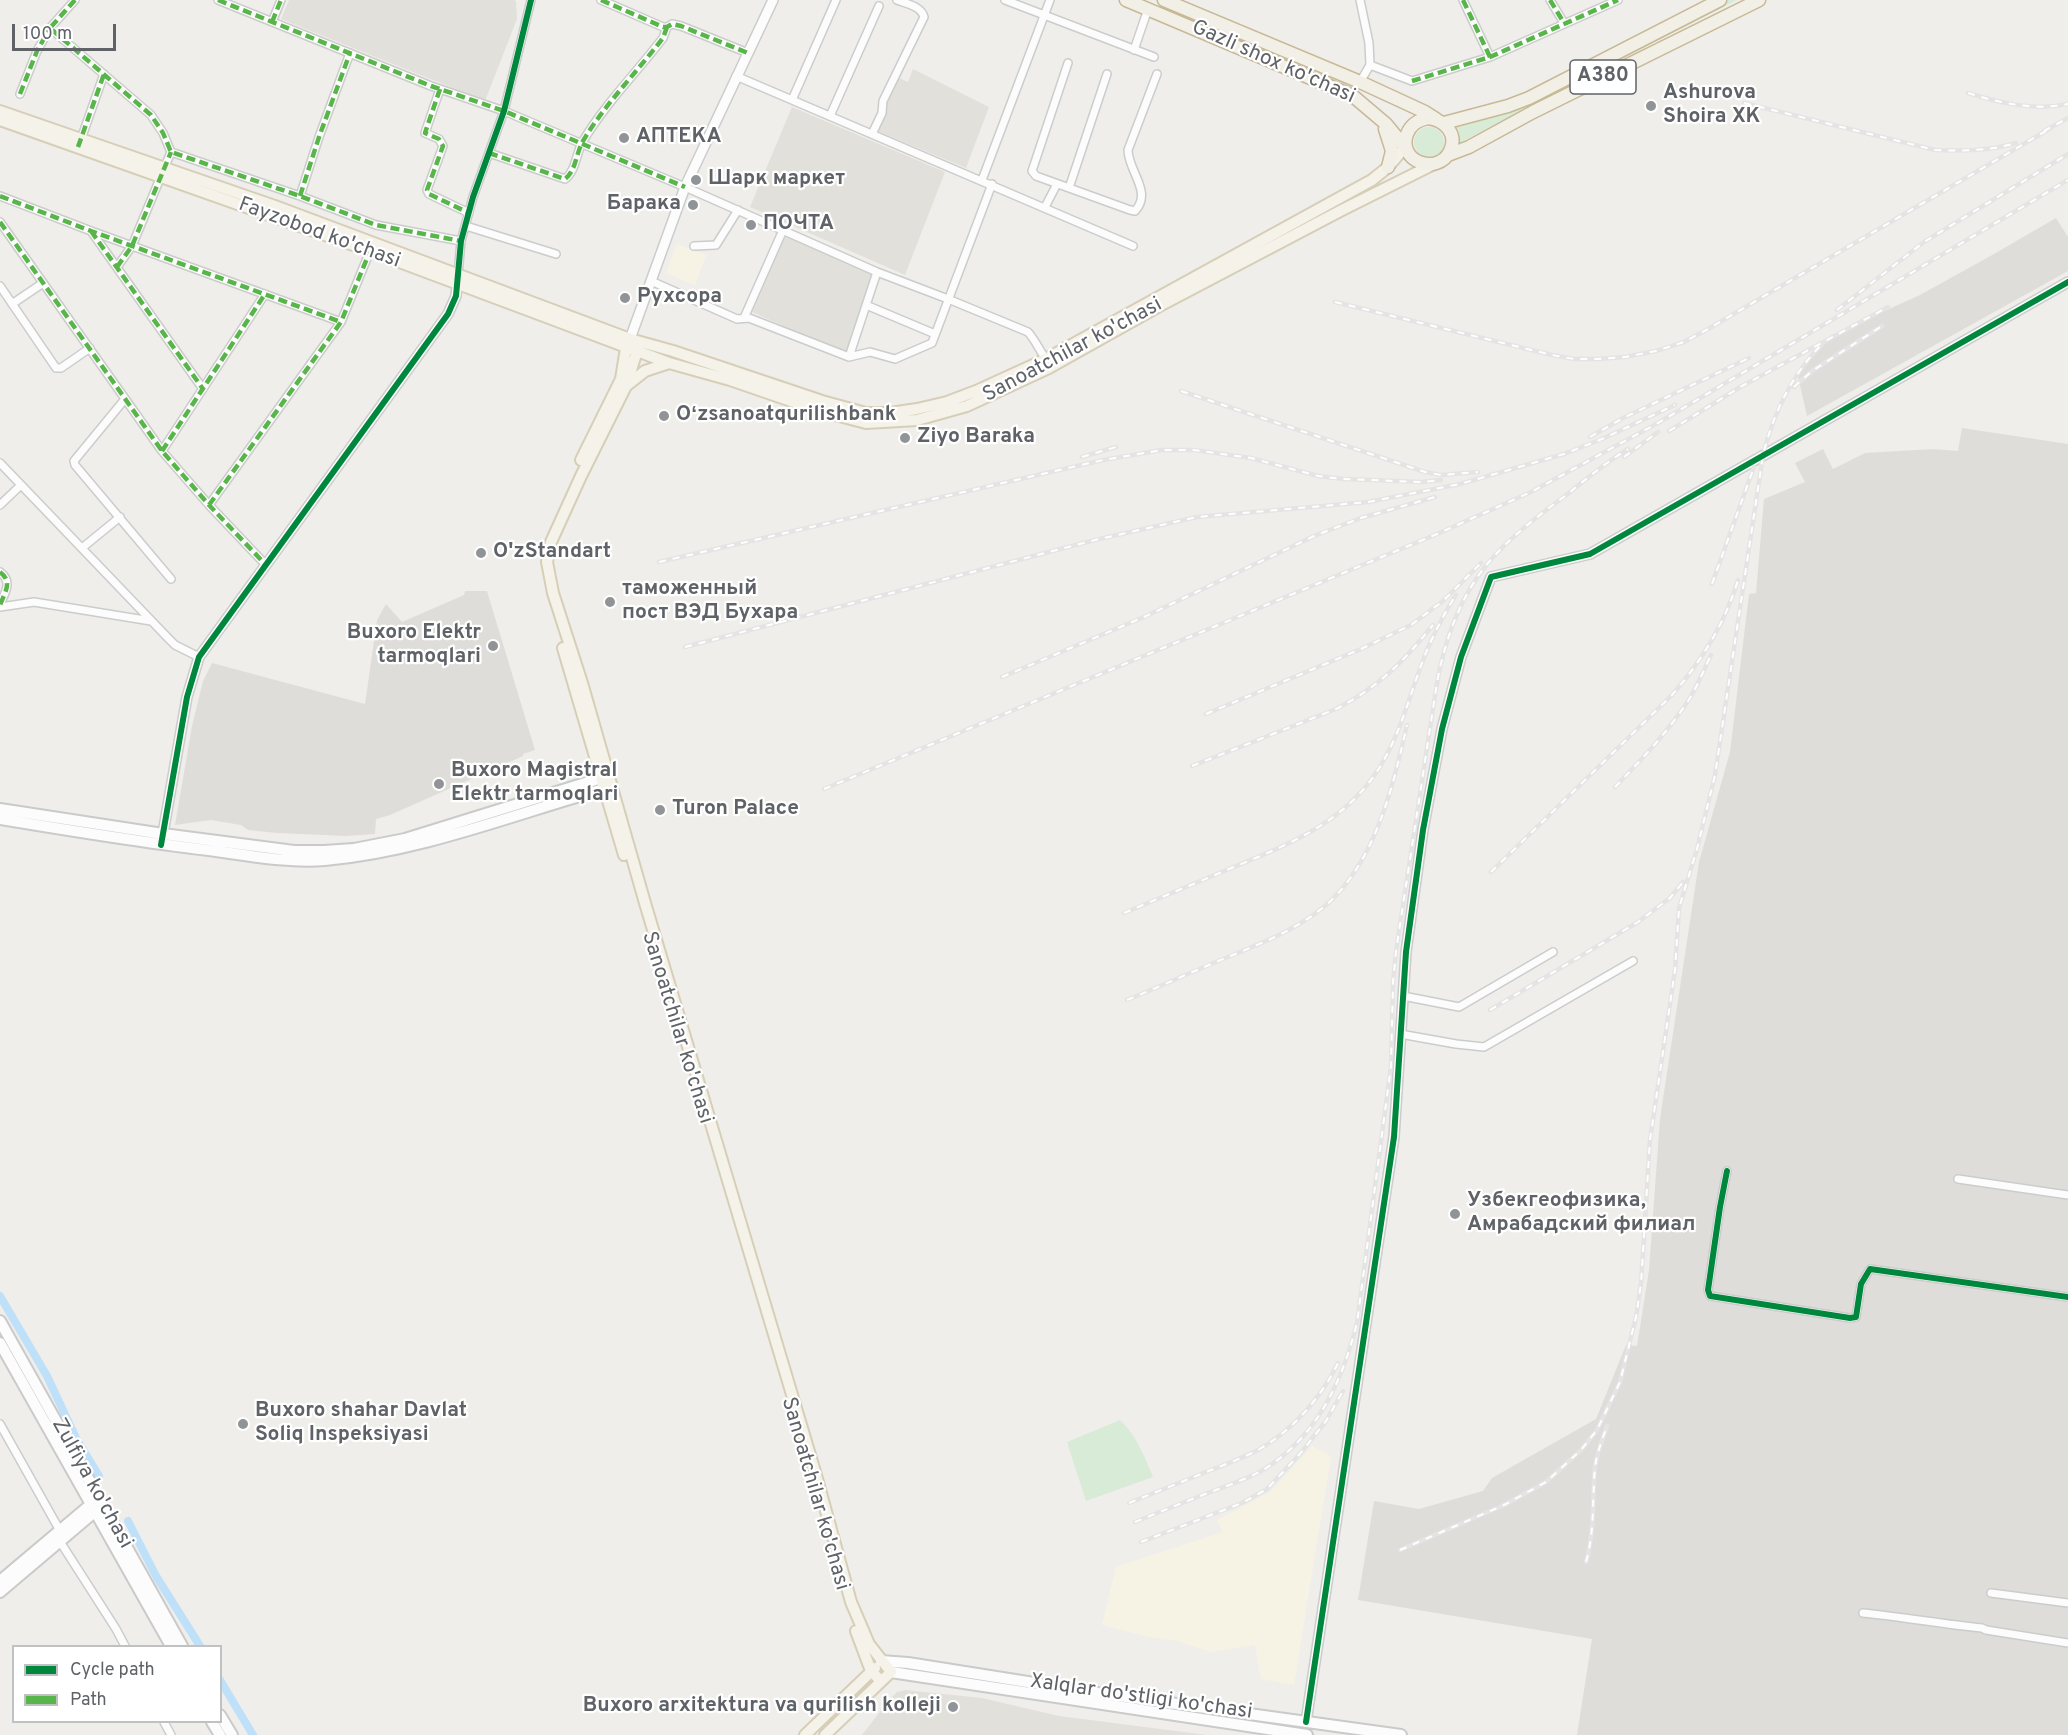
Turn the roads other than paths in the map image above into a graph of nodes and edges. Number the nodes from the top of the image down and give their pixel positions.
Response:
1 (75, 0) edge
2 (218, 0) edge
3 (281, 0) edge
4 (531, 0) edge
5 (601, 0) edge
6 (773, 0) edge
7 (836, 0) edge
8 (897, 0) edge
9 (1005, 0) edge
10 (1050, 0) edge
11 (1126, 0) edge
12 (1164, 0) edge
13 (1360, 0) edge
14 (1463, 0) edge
15 (1550, 0) edge
16 (1618, 0) edge
17 (1720, 0) edge
18 (1759, 0) edge
19 (879, 6) dead end
20 (1148, 9) junction
21 (1045, 16) junction
22 (272, 22) junction
23 (1564, 23) junction
24 (667, 27) junction
25 (50, 28) junction
26 (1134, 50) junction
27 (350, 53) junction
28 (747, 53) junction
29 (1154, 57) dead end
30 (1490, 57) junction
31 (1068, 63) dead end
32 (1370, 65) junction
33 (1570, 65) dead end
34 (104, 74) junction
35 (1107, 74) dead end
36 (1157, 74) dead end
37 (736, 76) junction
38 (1562, 81) junction
39 (1360, 82) junction
40 (440, 89) junction
41 (20, 94) dead end
42 (792, 100) junction
43 (0, 111) edge
44 (504, 111) junction
45 (830, 116) junction
46 (1379, 117) junction
47 (0, 120) edge
48 (1440, 121) junction
49 (872, 134) junction
50 (79, 143) junction
51 (581, 143) junction
52 (1405, 147) junction
53 (171, 152) junction
54 (489, 153) junction
55 (1448, 155) junction
56 (1434, 164) junction
57 (1388, 167) junction
58 (162, 172) junction
59 (982, 180) junction
60 (992, 184) junction
61 (1057, 184) junction
62 (685, 187) junction
63 (1069, 188) junction
64 (300, 196) junction
65 (2, 198) edge
66 (1045, 207) junction
67 (738, 210) junction
68 (469, 213) junction
69 (466, 226) junction
70 (2, 228) edge
71 (783, 230) junction
72 (91, 231) junction
73 (462, 241) junction
74 (132, 246) junction
75 (694, 246) dead end
76 (1133, 246) dead end
77 (370, 251) junction
78 (556, 254) dead end
79 (117, 267) junction
80 (877, 272) junction
81 (458, 280) junction
82 (651, 281) junction
83 (2068, 282) edge
84 (43, 283) junction
85 (0, 286) edge
86 (265, 294) junction
87 (948, 299) junction
88 (1163, 299) junction
89 (12, 304) junction
90 (866, 305) junction
91 (744, 318) junction
92 (340, 322) junction
93 (935, 334) junction
94 (628, 343) junction
95 (90, 348) junction
96 (637, 351) junction
97 (673, 351) junction
98 (651, 357) junction
99 (849, 357) junction
100 (1046, 359) junction
101 (669, 363) junction
102 (632, 369) junction
103 (624, 382) junction
104 (203, 388) junction
105 (125, 399) junction
106 (162, 450) junction
107 (0, 463) edge
108 (21, 485) junction
109 (0, 505) edge
110 (209, 505) junction
111 (120, 518) junction
112 (82, 548) junction
113 (265, 564) junction
114 (0, 572) edge
115 (171, 579) dead end
116 (0, 606) edge
117 (151, 621) junction
118 (198, 657) junction
119 (607, 782) junction
120 (0, 808) edge
121 (0, 819) edge
122 (162, 839) junction
123 (1554, 952) dead end
124 (1633, 961) dead end
125 (1403, 996) junction
126 (1401, 1034) junction
127 (1727, 1171) dead end
128 (1958, 1179) dead end
129 (2068, 1195) edge
130 (2068, 1297) edge
131 (0, 1321) edge
132 (0, 1343) edge
133 (0, 1424) edge
134 (97, 1504) junction
135 (59, 1535) junction
136 (0, 1581) edge
137 (0, 1592) edge
138 (1991, 1593) dead end
139 (2068, 1603) edge
140 (1863, 1613) dead end
141 (2068, 1642) edge
142 (124, 1645) edge
143 (170, 1645) edge
144 (181, 1645) edge
145 (881, 1661) junction
146 (872, 1671) junction
147 (891, 1672) junction
148 (881, 1681) junction
149 (1292, 1720) junction
150 (1306, 1722) junction
151 (221, 1723) edge
152 (1290, 1734) edge
153 (232, 1735) edge
154 (805, 1735) edge
155 (825, 1735) edge
156 (1306, 1735) edge
157 (1401, 1735) edge

1 - 25 street
2 - 22 street
3 - 22 street
4 - 44 street
5 - 24 street
6 - 28 street
7 - 42 street
8 - 49 street
9 - 21 street
10 - 21 street
11 - 20 highway, Gazli shox ko'chasi
12 - 39 highway, Gazli shox ko'chasi
13 - 32 street
14 - 30 street
15 - 23 street
16 - 23 street
17 - 38 highway, A380
18 - 55 highway, A380
19 - 45 street
20 - 26 street
20 - 46 highway, Gazli shox ko'chasi
21 - 26 street
21 - 59 street
22 - 27 street
23 - 30 street
24 - 28 street
24 - 51 street
25 - 34 street
25 - 41 street
26 - 29 street
27 - 40 street
27 - 64 street
28 - 37 street
30 - 32 street
31 - 61 street
32 - 39 street
33 - 38 highway
34 - 50 street
34 - 53 street
35 - 63 street
36 - 63 street
37 - 42 street
37 - 62 street
38 - 48 highway, A380
39 - 48 highway, Gazli shox ko'chasi
40 - 44 street
40 - 68 street
42 - 45 street
43 - 50 main road
44 - 51 street
44 - 54 street
45 - 49 street
46 - 52 highway, Gazli shox ko'chasi
46 - 57 highway
47 - 50 main road, Fayzobod ko'chasi
48 - 52 highway
48 - 55 highway
49 - 59 street
50 - 58 main road, Fayzobod ko'chasi
51 - 54 street
51 - 62 street
52 - 56 highway
52 - 57 main road
53 - 58 street
53 - 64 street
54 - 68 street
55 - 56 highway
56 - 88 main road, Sanoatchilar ko'chasi
57 - 88 main road
58 - 74 street
58 - 77 main road, Fayzobod ko'chasi
58 - 81 main road
59 - 60 street
60 - 66 street
60 - 87 street
61 - 63 street
61 - 66 street
62 - 67 street
62 - 82 street
64 - 73 street
65 - 72 street
66 - 76 street
67 - 71 street
67 - 75 street
68 - 69 street
69 - 73 street
69 - 78 street
70 - 84 street
71 - 80 street
71 - 91 street
72 - 74 street
72 - 79 street
73 - 81 street
74 - 79 street
74 - 86 street
77 - 81 main road, Fayzobod ko'chasi
77 - 92 street
79 - 104 street
80 - 87 street
80 - 90 street
81 - 94 main road, Fayzobod ko'chasi
81 - 113 street
82 - 91 street
82 - 94 street
83 - 125 street
84 - 89 street
84 - 95 street
85 - 89 street
86 - 92 street
86 - 104 street
87 - 93 street
87 - 100 street
88 - 100 main road, Sanoatchilar ko'chasi
88 - 101 main road, Sanoatchilar ko'chasi
89 - 95 street
90 - 93 street
90 - 99 street
91 - 99 street
92 - 110 street
93 - 99 street
94 - 96 main road, Fayzobod ko'chasi
94 - 97 main road, Sanoatchilar ko'chasi
94 - 103 main road, Sanoatchilar ko'chasi
95 - 105 street
96 - 98 main road, Sanoatchilar ko'chasi
96 - 102 main road, Sanoatchilar ko'chasi
97 - 98 main road
97 - 100 main road, Sanoatchilar ko'chasi
98 - 101 main road, Sanoatchilar ko'chasi
98 - 102 main road
101 - 103 main road, Sanoatchilar ko'chasi
102 - 103 main road, Sanoatchilar ko'chasi
103 - 119 main road, Sanoatchilar ko'chasi
104 - 106 street
105 - 106 street
105 - 111 street
106 - 110 street
107 - 108 street
108 - 109 street
108 - 112 street
110 - 113 street
111 - 112 street
111 - 115 street
112 - 117 street
113 - 118 street
114 - 116 street
116 - 117 street
117 - 118 street
118 - 122 street
119 - 122 main road
119 - 145 main road, Sanoatchilar ko'chasi
119 - 146 main road, Sanoatchilar ko'chasi
120 - 122 main road
121 - 122 main road
123 - 125 street
124 - 126 street
125 - 126 street
126 - 150 street
127 - 130 street
128 - 129 street
131 - 134 main road, Zulfiya ko'chasi
132 - 134 main road, Zulfiya ko'chasi
133 - 135 street
134 - 135 main road
134 - 143 main road, Zulfiya ko'chasi
134 - 144 main road, Zulfiya ko'chasi
135 - 136 main road
135 - 137 main road
135 - 142 street
138 - 139 street
140 - 141 street
145 - 146 main road
145 - 147 main road, Sanoatchilar ko'chasi
145 - 149 main road, Xalqlar do'stligi ko'chasi
146 - 148 main road, Sanoatchilar ko'chasi
146 - 154 main road
147 - 148 main road
147 - 152 main road, Xalqlar do'stligi ko'chasi
148 - 155 main road
149 - 150 main road, Xalqlar do'stligi ko'chasi
149 - 152 main road
150 - 156 main road
150 - 157 main road, Xalqlar do'stligi ko'chasi
151 - 153 main road
152 - 156 main road, Xalqlar do'stligi ko'chasi

